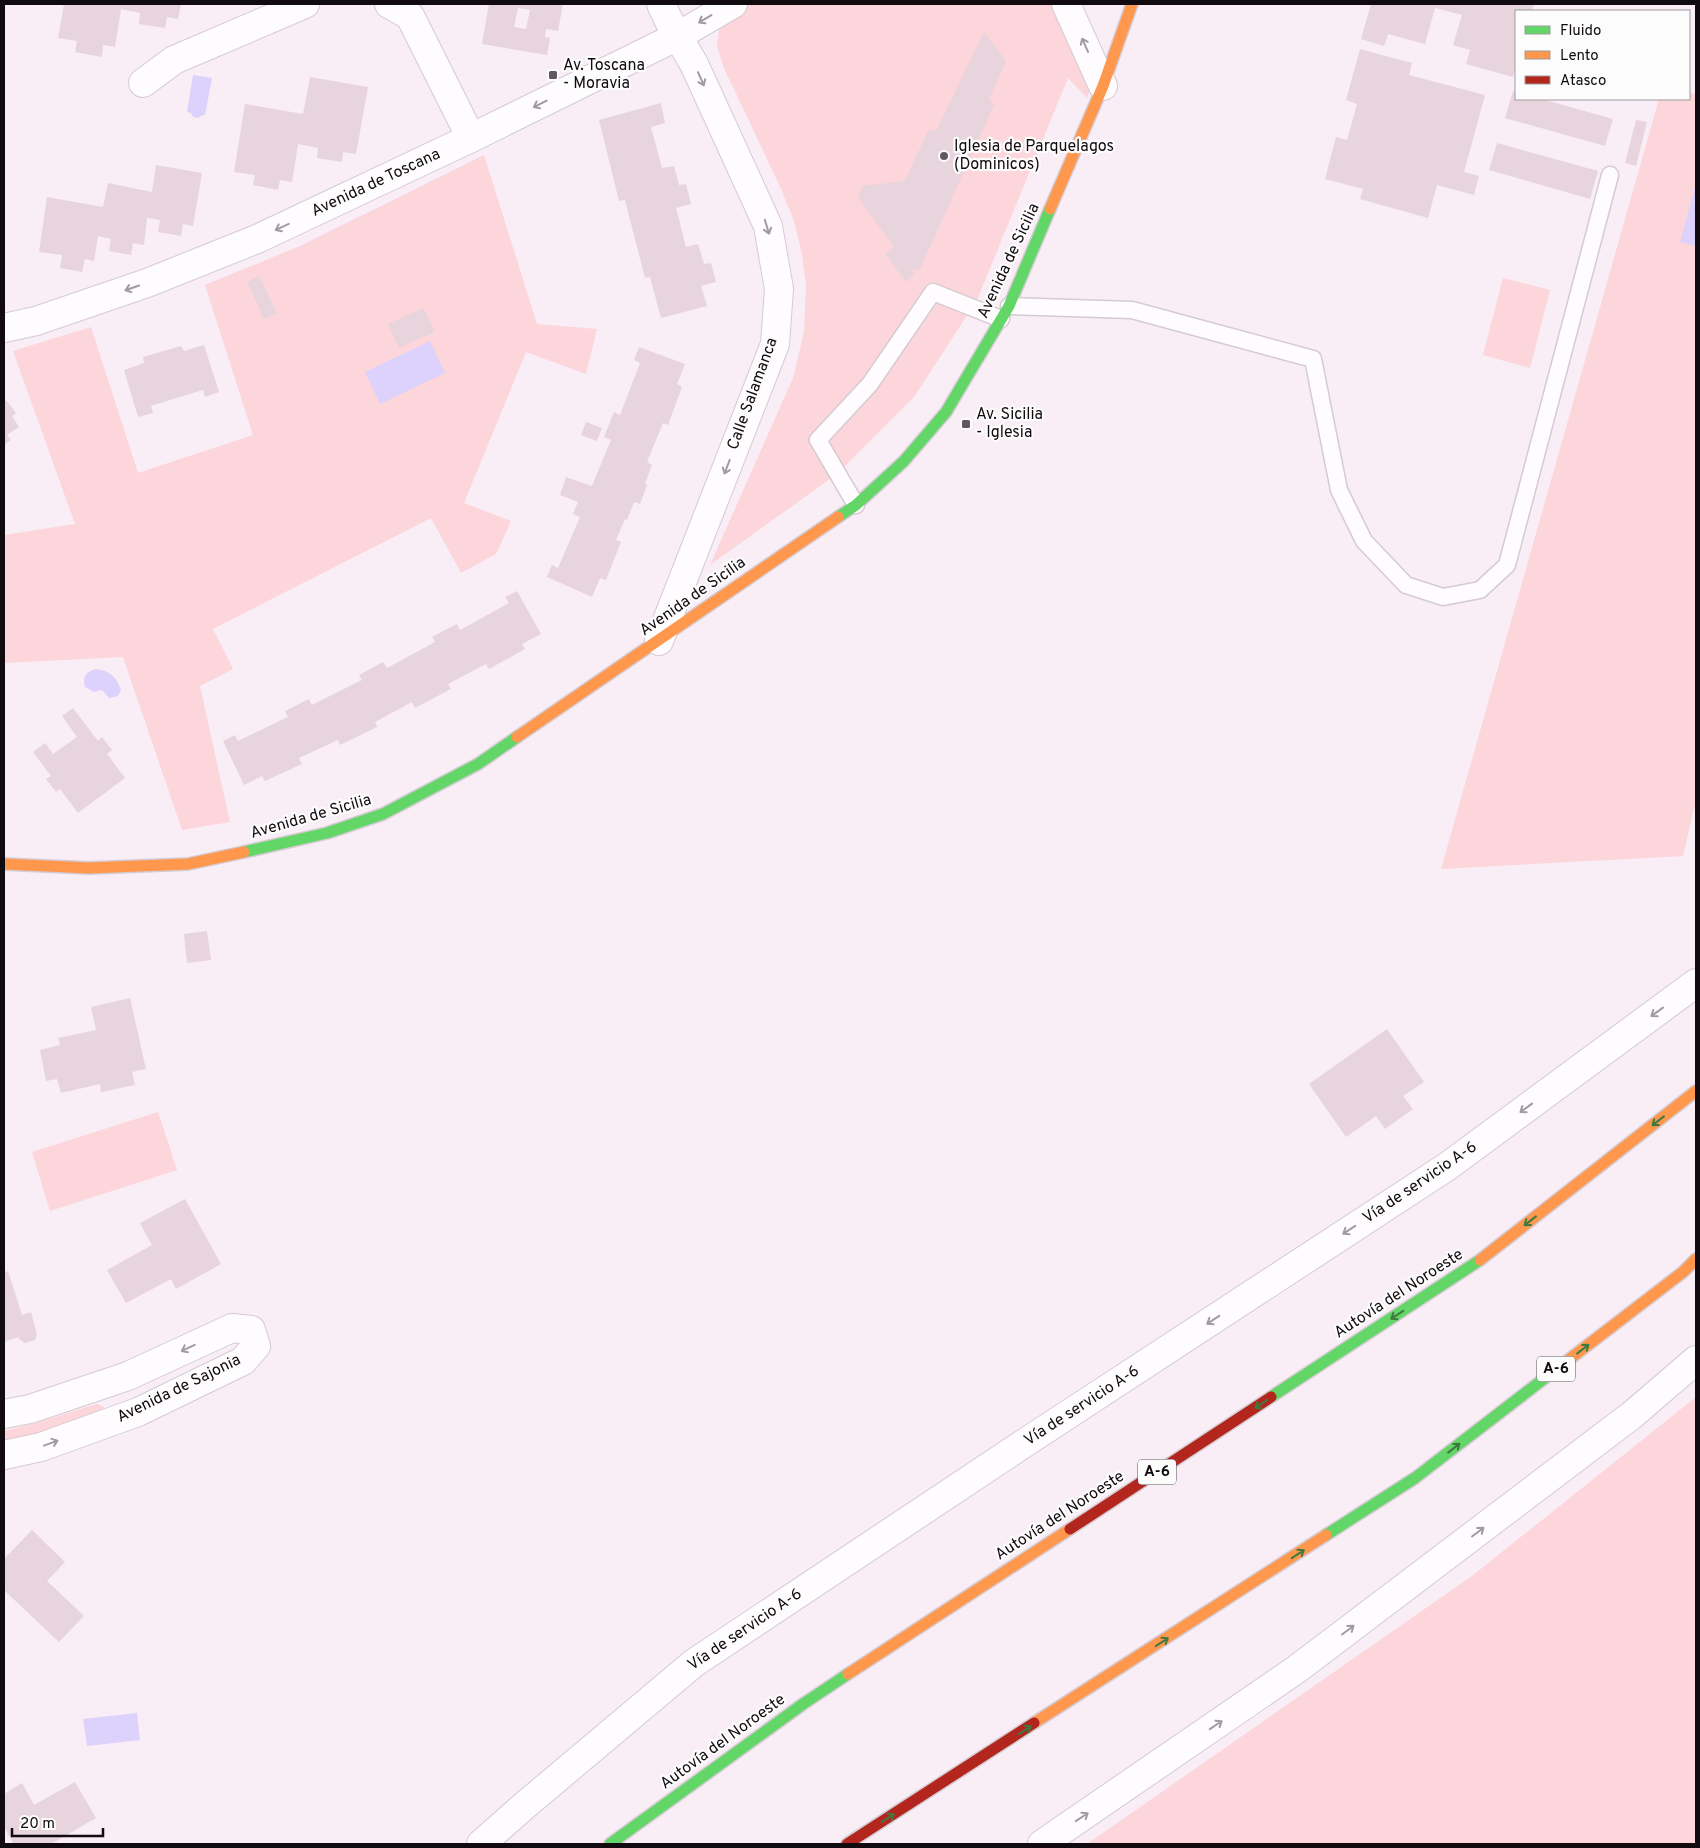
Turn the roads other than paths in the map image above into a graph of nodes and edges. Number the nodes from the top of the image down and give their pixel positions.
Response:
1 (306, 4) edge
2 (388, 4) edge
3 (661, 4) edge
4 (733, 4) edge
5 (1066, 4) edge
6 (1132, 4) edge
7 (678, 36) junction
8 (143, 83) dead end
9 (1103, 86) junction
10 (471, 138) junction
11 (1610, 175) dead end
12 (1005, 313) junction
13 (4, 328) edge
14 (856, 505) junction
15 (659, 641) junction
16 (4, 864) edge
17 (1696, 983) edge
18 (1696, 1091) edge
19 (1696, 1259) edge
20 (1696, 1360) edge
21 (4, 1414) edge
22 (4, 1455) edge
23 (481, 1844) edge
24 (610, 1844) edge
25 (847, 1844) edge
26 (1042, 1844) edge

1 - 8 street
2 - 10 street
3 - 7 street, Calle Salamanca
4 -> 7 street, Avenida de Toscana
9 -> 5 street
6 - 9 main road, Avenida de Sicilia
7 -> 10 street, Avenida de Toscana
7 -> 15 street, Calle Salamanca
9 - 12 main road, Avenida de Sicilia
10 -> 13 street, Avenida de Toscana
11 - 12 lane
12 - 14 main road, Avenida de Sicilia
12 - 14 lane
14 - 15 main road, Avenida de Sicilia
15 - 16 main road, Avenida de Sicilia
17 -> 23 street, Vía de servicio A-6
18 -> 24 main road, Autovía del Noroeste / A-6
25 -> 19 main road, A-6
26 -> 20 street
22 -> 21 street, Avenida de Sajonia

